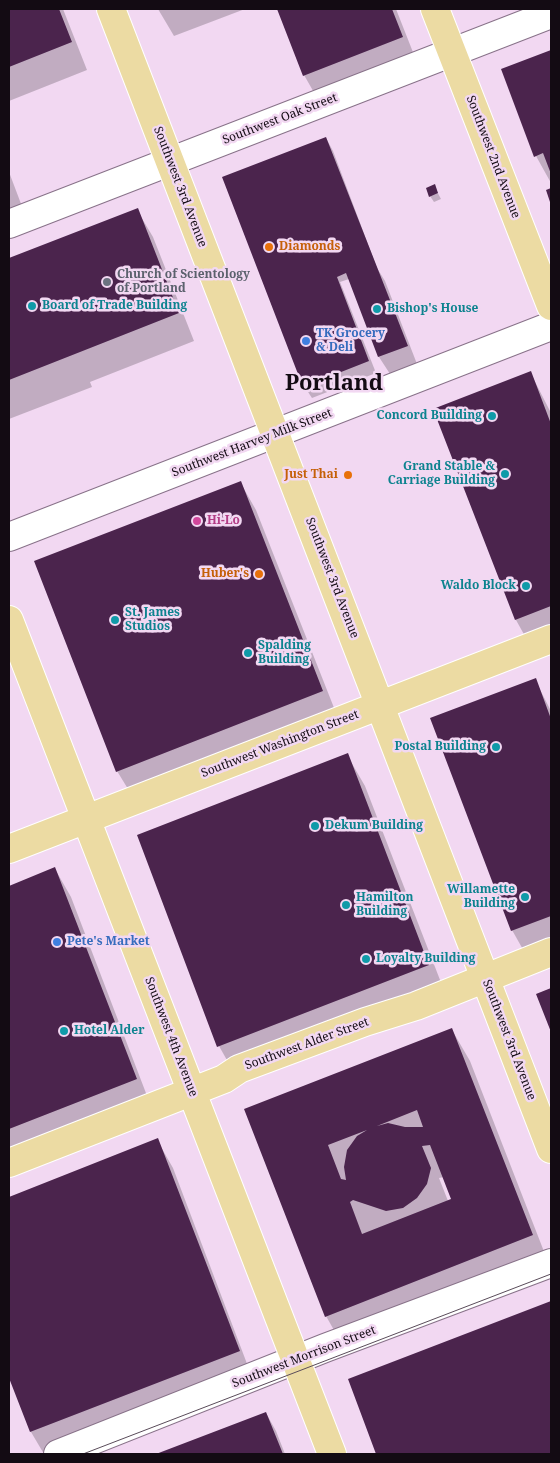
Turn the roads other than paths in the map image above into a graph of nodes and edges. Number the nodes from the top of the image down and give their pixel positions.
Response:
1 (110, 9) edge
2 (435, 9) edge
3 (551, 14) edge
4 (452, 52) junction
5 (170, 162) junction
6 (9, 224) edge
7 (551, 306) edge
8 (551, 326) edge
9 (275, 434) junction
10 (9, 538) edge
11 (9, 620) edge
12 (551, 640) edge
13 (381, 705) junction
14 (86, 819) junction
15 (9, 849) edge
16 (551, 952) edge
17 (485, 978) junction
18 (192, 1092) junction
19 (551, 1148) edge
20 (9, 1163) edge
21 (551, 1263) edge
22 (296, 1360) junction
23 (58, 1454) edge
24 (332, 1454) edge

1 - 5 main road, Southwest 3rd Avenue
2 - 4 main road, Southwest 2nd Avenue
3 - 4 street, Southwest Oak Street
4 - 5 street, Southwest Oak Street
4 - 7 main road, Southwest 2nd Avenue
5 - 6 street, Southwest Oak Street
5 - 9 main road, Southwest 3rd Avenue
8 - 9 street, Southwest Harvey Milk Street
9 - 10 street, Southwest Harvey Milk Street
9 - 13 main road, Southwest 3rd Avenue
11 - 14 main road, Southwest 4th Avenue
12 - 13 main road, Southwest Washington Street
13 - 14 main road, Southwest Washington Street
13 - 17 main road, Southwest 3rd Avenue
14 - 15 main road, Southwest Washington Street
14 - 18 main road, Southwest 4th Avenue
16 - 17 main road, Southwest Alder Street
17 - 18 main road, Southwest Alder Street
17 - 19 main road, Southwest 3rd Avenue
18 - 20 main road, Southwest Alder Street
18 - 22 main road, Southwest 4th Avenue
21 - 22 street, Southwest Morrison Street
22 - 23 street, Southwest Morrison Street
22 - 24 main road, Southwest 4th Avenue

